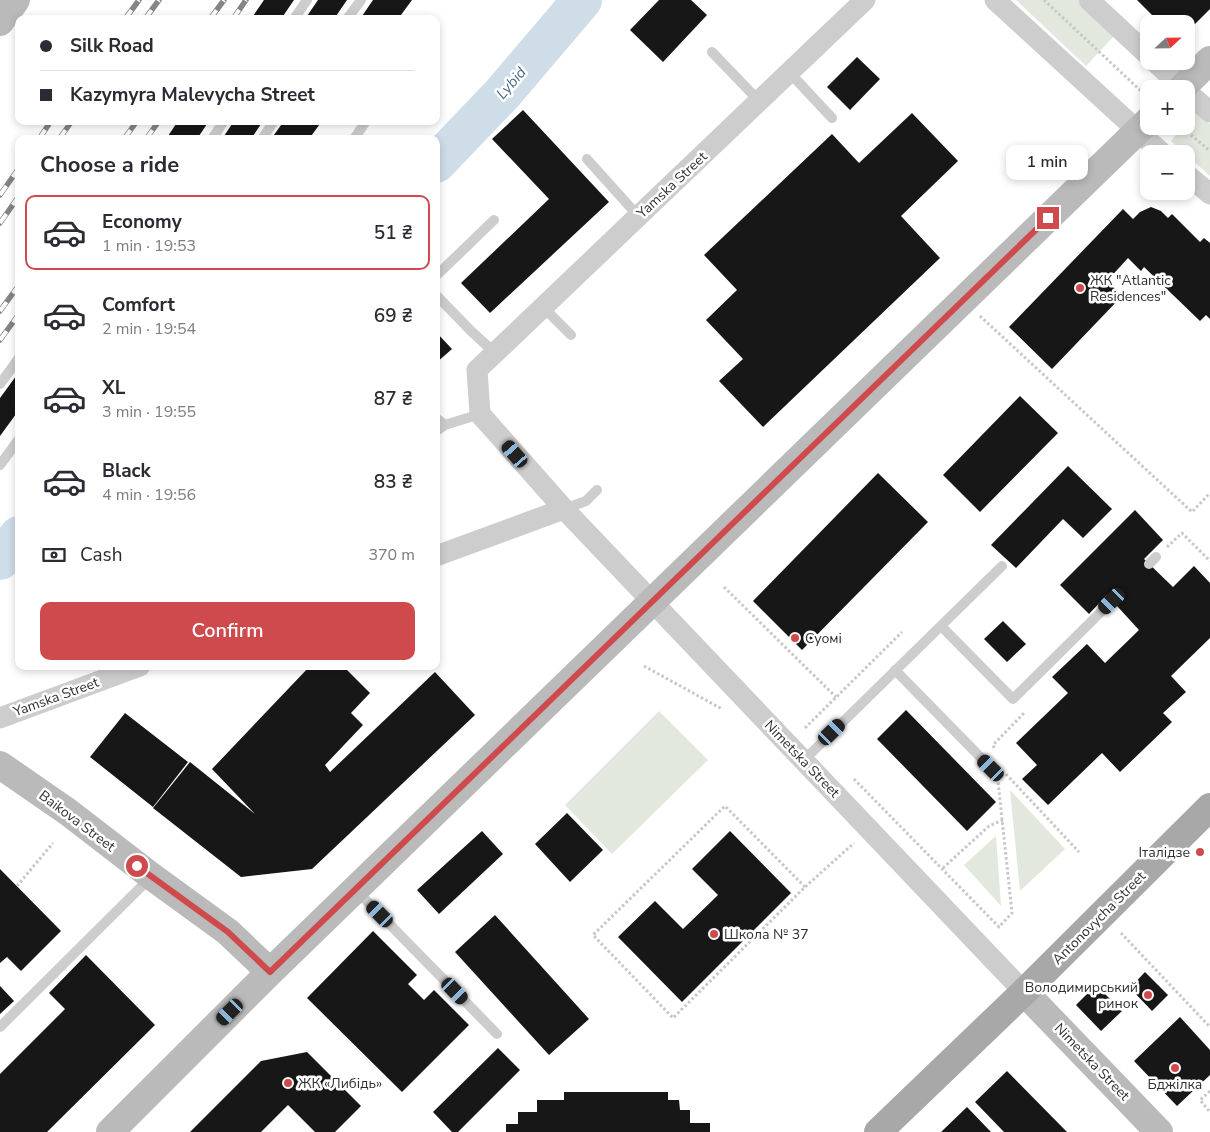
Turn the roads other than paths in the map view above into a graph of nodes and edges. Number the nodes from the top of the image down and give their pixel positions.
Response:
1 (16, 0) edge
2 (307, 0) edge
3 (361, 0) edge
4 (866, 0) edge
5 (995, 0) edge
6 (1089, 0) edge
7 (297, 15) edge
8 (350, 15) edge
9 (0, 22) edge
10 (1140, 48) edge
11 (712, 52) dead end
12 (1210, 60) edge
13 (1163, 70) edge
14 (790, 74) junction
15 (1174, 80) edge
16 (1191, 80) edge
17 (1195, 99) edge
18 (760, 102) junction
19 (1210, 112) edge
20 (832, 118) dead end
21 (1140, 123) edge
22 (1140, 129) edge
23 (587, 159) dead end
24 (1195, 182) edge
25 (1210, 194) edge
26 (639, 217) junction
27 (494, 220) dead end
28 (440, 272) edge
29 (440, 299) edge
30 (543, 307) junction
31 (571, 335) dead end
32 (495, 353) junction
33 (15, 363) edge
34 (0, 384) edge
35 (480, 414) junction
36 (440, 428) edge
37 (15, 444) edge
38 (0, 465) edge
39 (598, 490) dead end
40 (564, 509) junction
41 (440, 555) edge
42 (1002, 566) dead end
43 (653, 601) junction
44 (1112, 601) dead end
45 (941, 626) junction
46 (129, 670) edge
47 (895, 670) junction
48 (0, 718) edge
49 (804, 760) junction
50 (0, 765) edge
51 (994, 770) road end
52 (1210, 807) edge
53 (151, 876) junction
54 (355, 890) junction
55 (270, 972) junction
56 (1024, 992) junction
57 (0, 1027) edge
58 (497, 1034) dead end
59 (110, 1132) edge
60 (878, 1132) edge
61 (1159, 1132) edge

1 - 9 main road
2 - 7 lane
3 - 8 lane
4 - 14 street, Yamska Street
5 - 21 street
6 - 10 street
11 - 18 lane
12 - 16 main road
13 - 15 street
14 - 18 street, Yamska Street
14 - 20 lane
17 - 19 street
18 - 26 street, Yamska Street
22 - 43 main road
23 - 26 lane
24 - 25 street
26 - 30 street, Yamska Street
27 - 28 lane
29 - 32 lane
30 - 31 lane
30 - 32 street, Yamska Street
32 - 35 street, Yamska Street
33 - 34 lane
35 - 36 lane
35 - 40 street, Nimetska Street
37 - 38 lane
39 - 40 lane
40 - 41 street
40 - 43 street, Nimetska Street
42 - 45 lane
43 - 49 street, Nimetska Street
43 - 54 main road
44 - 45 lane
45 - 47 lane
46 - 48 street, Yamska Street
47 - 49 lane
47 - 51 lane
49 - 56 street, Nimetska Street
50 - 53 main road, Baikova Street
52 - 56 main road, Antonovycha Street
53 - 55 main road, Baikova Street
53 - 57 lane
54 - 55 main road
54 - 58 lane
55 - 59 main road
56 - 60 main road, Antonovycha Street
56 - 61 main road, Nimetska Street

